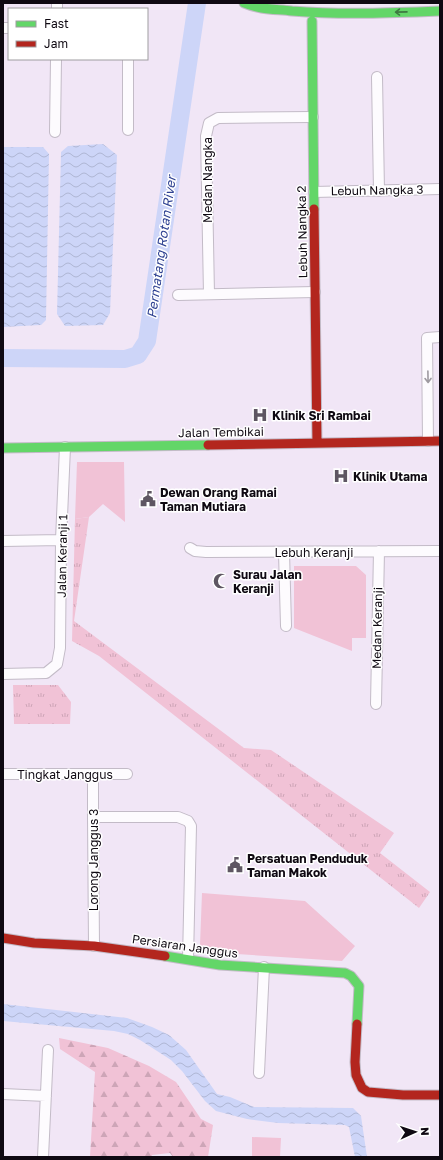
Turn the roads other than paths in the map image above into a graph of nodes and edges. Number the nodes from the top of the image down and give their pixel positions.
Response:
1 (244, 3) edge
2 (440, 11) edge
3 (312, 22) dead end
4 (56, 60) edge
5 (128, 60) edge
6 (377, 77) dead end
7 (313, 117) junction
8 (128, 130) dead end
9 (54, 132) dead end
10 (440, 189) edge
11 (379, 191) junction
12 (314, 192) junction
13 (315, 292) junction
14 (210, 294) junction
15 (178, 295) dead end
16 (440, 338) edge
17 (428, 441) junction
18 (440, 441) edge
19 (317, 443) junction
20 (65, 447) junction
21 (3, 448) edge
22 (62, 540) junction
23 (3, 541) edge
24 (190, 548) dead end
25 (379, 551) junction
26 (440, 551) edge
27 (284, 552) junction
28 (286, 626) dead end
29 (3, 674) edge
30 (376, 704) dead end
31 (3, 774) edge
32 (93, 774) junction
33 (127, 774) dead end
34 (93, 817) junction
35 (3, 938) edge
36 (94, 946) junction
37 (188, 959) junction
38 (264, 967) junction
39 (48, 1050) dead end
40 (259, 1073) dead end
41 (3, 1094) edge
42 (46, 1096) junction
43 (440, 1096) edge
44 (43, 1157) edge

2 -> 1 street
3 - 7 street, Lebuh Nangka 2
4 - 9 street
5 - 8 street
6 - 11 street
7 - 12 street, Lebuh Nangka 2
7 - 14 street, Medan Nangka
10 - 11 street, Lebuh Nangka 3
11 - 12 street, Lebuh Nangka 3
12 - 13 street, Lebuh Nangka 2
13 - 14 street
13 - 19 street, Lebuh Nangka 2
14 - 15 street
16 -> 17 street
17 - 18 street, Jalan Tembikai
17 - 19 street, Jalan Tembikai
19 - 20 street, Jalan Tembikai
20 - 21 street, Jalan Tembikai
20 - 22 street, Jalan Keranji 1
22 - 23 street
22 - 29 street, Jalan Keranji 1
24 - 27 street, Lebuh Keranji
25 - 26 street, Lebuh Keranji
25 - 27 street, Lebuh Keranji
25 - 30 street, Medan Keranji
27 - 28 street
31 - 32 street, Tingkat Janggus
32 - 33 street, Tingkat Janggus
32 - 34 street, Lorong Janggus 3
34 - 36 street, Lorong Janggus 3
34 - 37 street
35 - 36 street, Persiaran Janggus
36 - 37 street, Persiaran Janggus
37 - 38 street, Persiaran Janggus
38 - 40 street
38 - 43 street, Persiaran Janggus
39 - 42 street
41 - 42 street
42 - 44 street

